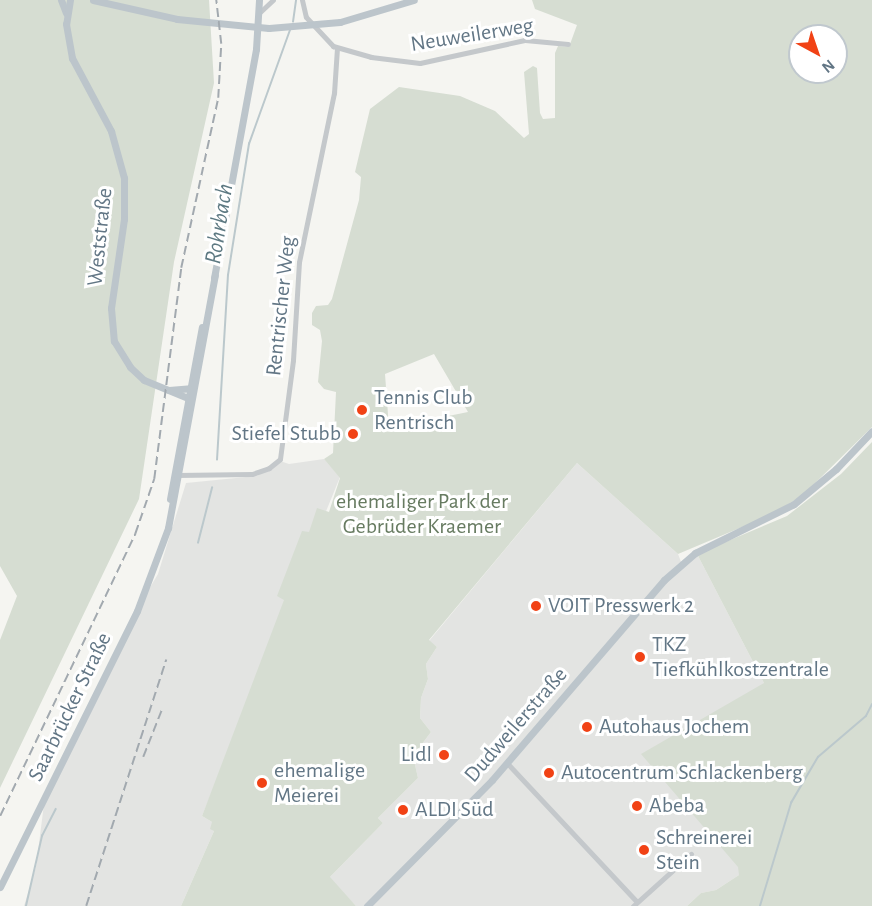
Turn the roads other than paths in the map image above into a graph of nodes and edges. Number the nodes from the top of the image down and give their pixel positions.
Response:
1 (61, 0) edge
2 (70, 0) edge
3 (259, 0) edge
4 (273, 0) edge
5 (302, 0) edge
6 (414, 0) edge
7 (96, 1) edge
8 (260, 13) junction
9 (66, 16) junction
10 (568, 44) dead end
11 (337, 48) junction
12 (191, 393) junction
13 (872, 431) edge
14 (177, 475) junction
15 (507, 763) junction
16 (691, 854) dead end
17 (0, 887) edge
18 (635, 904) edge
19 (367, 906) edge

1 - 9 main road
2 - 9 main road, Weststraße
3 - 8 main road, Saarbrücker Straße
4 - 8 street
5 - 11 street, Neuweilerweg
6 - 7 main road
8 - 12 main road, Saarbrücker Straße
9 - 12 main road, Weststraße
10 - 11 street, Neuweilerweg
11 - 14 street, Rentrischer Weg
12 - 14 main road, Saarbrücker Straße
13 - 15 main road, Dudweilerstraße
14 - 17 main road, Saarbrücker Straße
15 - 18 street
15 - 19 main road, Dudweilerstraße
16 - 18 street

